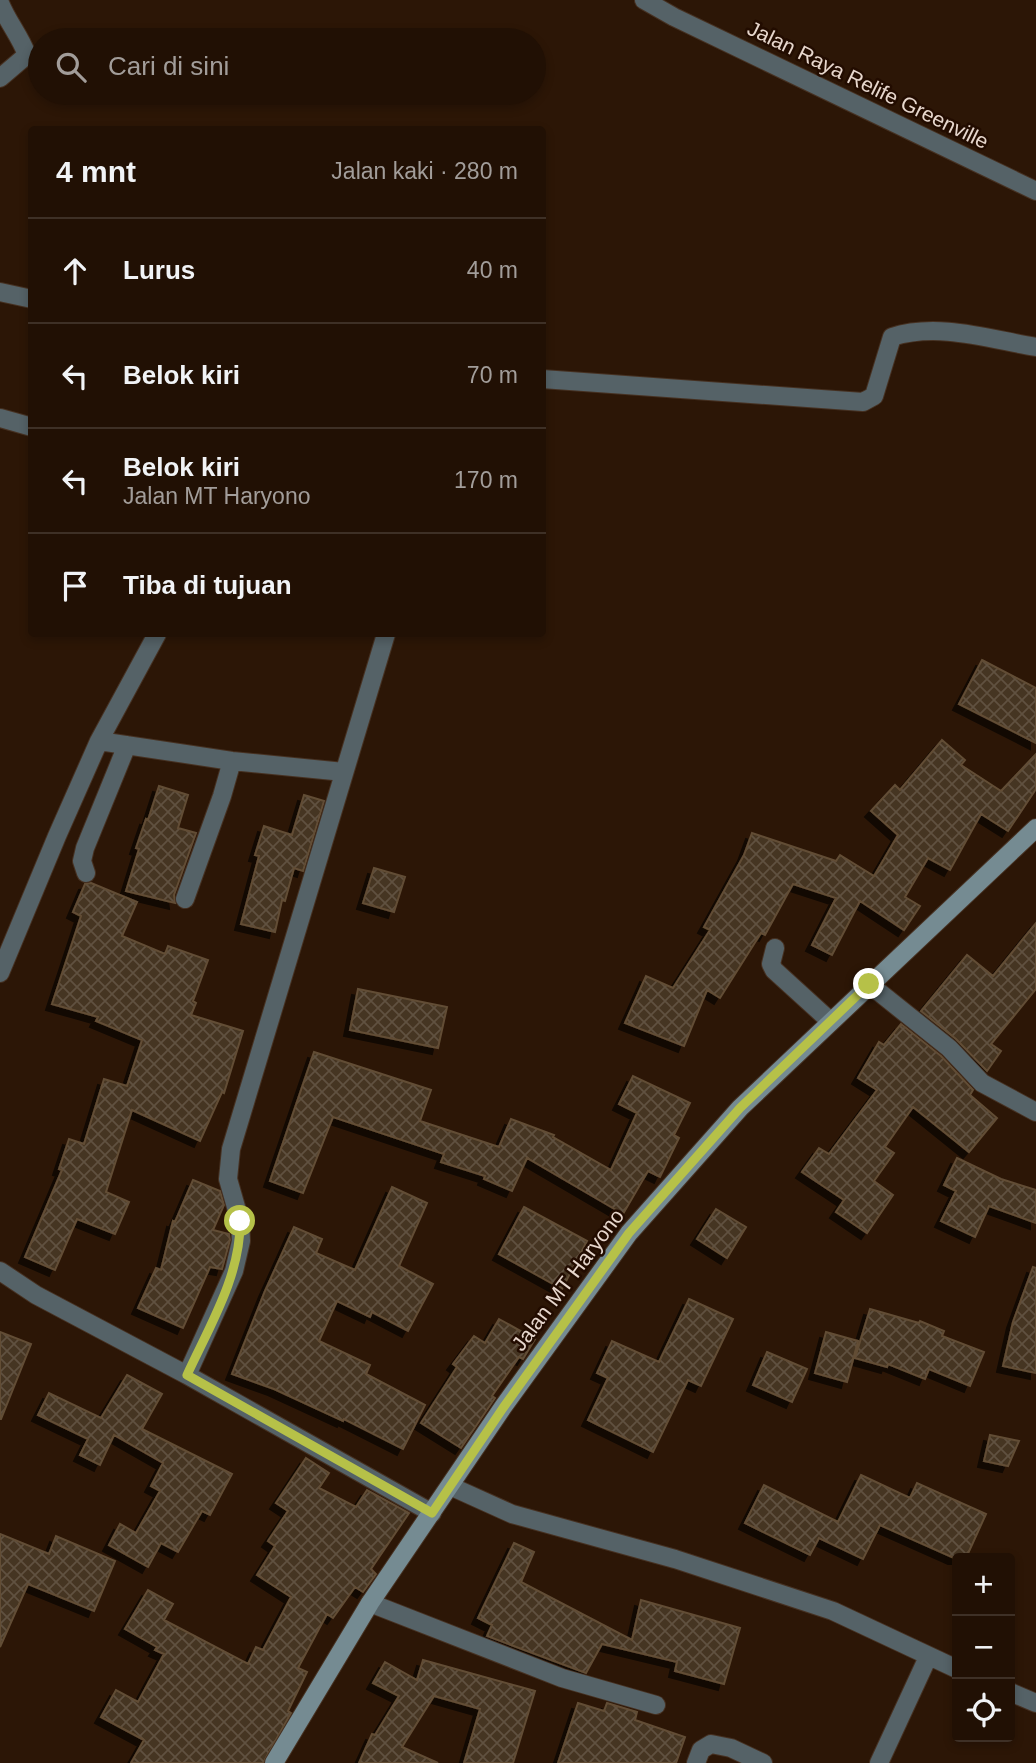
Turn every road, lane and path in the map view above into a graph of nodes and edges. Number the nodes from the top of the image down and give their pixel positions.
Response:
1 (644, 0) edge
2 (0, 3) edge
3 (0, 78) edge
4 (1036, 191) edge
5 (0, 292) edge
6 (28, 298) edge
7 (1036, 347) edge
8 (546, 382) edge
9 (0, 418) edge
10 (28, 425) edge
11 (155, 637) edge
12 (385, 637) edge
13 (99, 741) junction
14 (127, 745) junction
15 (232, 761) junction
16 (344, 772) junction
17 (1036, 828) edge
18 (86, 873) dead end
19 (185, 899) dead end
20 (775, 948) dead end
21 (0, 973) edge
22 (869, 984) junction
23 (830, 1021) junction
24 (1036, 1112) edge
25 (0, 1270) edge
26 (187, 1375) junction
27 (450, 1486) junction
28 (432, 1513) junction
29 (370, 1603) junction
30 (928, 1657) junction
31 (952, 1667) edge
32 (1015, 1694) edge
33 (1036, 1703) edge
34 (656, 1704) dead end
35 (274, 1763) edge
36 (696, 1763) edge
37 (763, 1763) edge
38 (879, 1763) edge

1 - 4 street, Jalan Raya Relife Greenville
2 - 3 street
5 - 6 street
7 - 8 street
9 - 10 street
11 - 13 street
12 - 16 street
13 - 14 street
13 - 21 street
14 - 15 street
14 - 18 street
15 - 16 street
15 - 19 street
16 - 26 street
17 - 22 main road, Jalan MT Haryono
20 - 23 street
22 - 23 main road, Jalan MT Haryono
22 - 24 street
23 - 27 main road, Jalan MT Haryono
25 - 26 street
26 - 28 street
27 - 28 main road, Jalan MT Haryono
27 - 30 street
28 - 29 main road, Jalan MT Haryono
29 - 34 street
29 - 35 main road, Jalan MT Haryono
30 - 31 street
30 - 38 street
32 - 33 street
36 - 37 street

